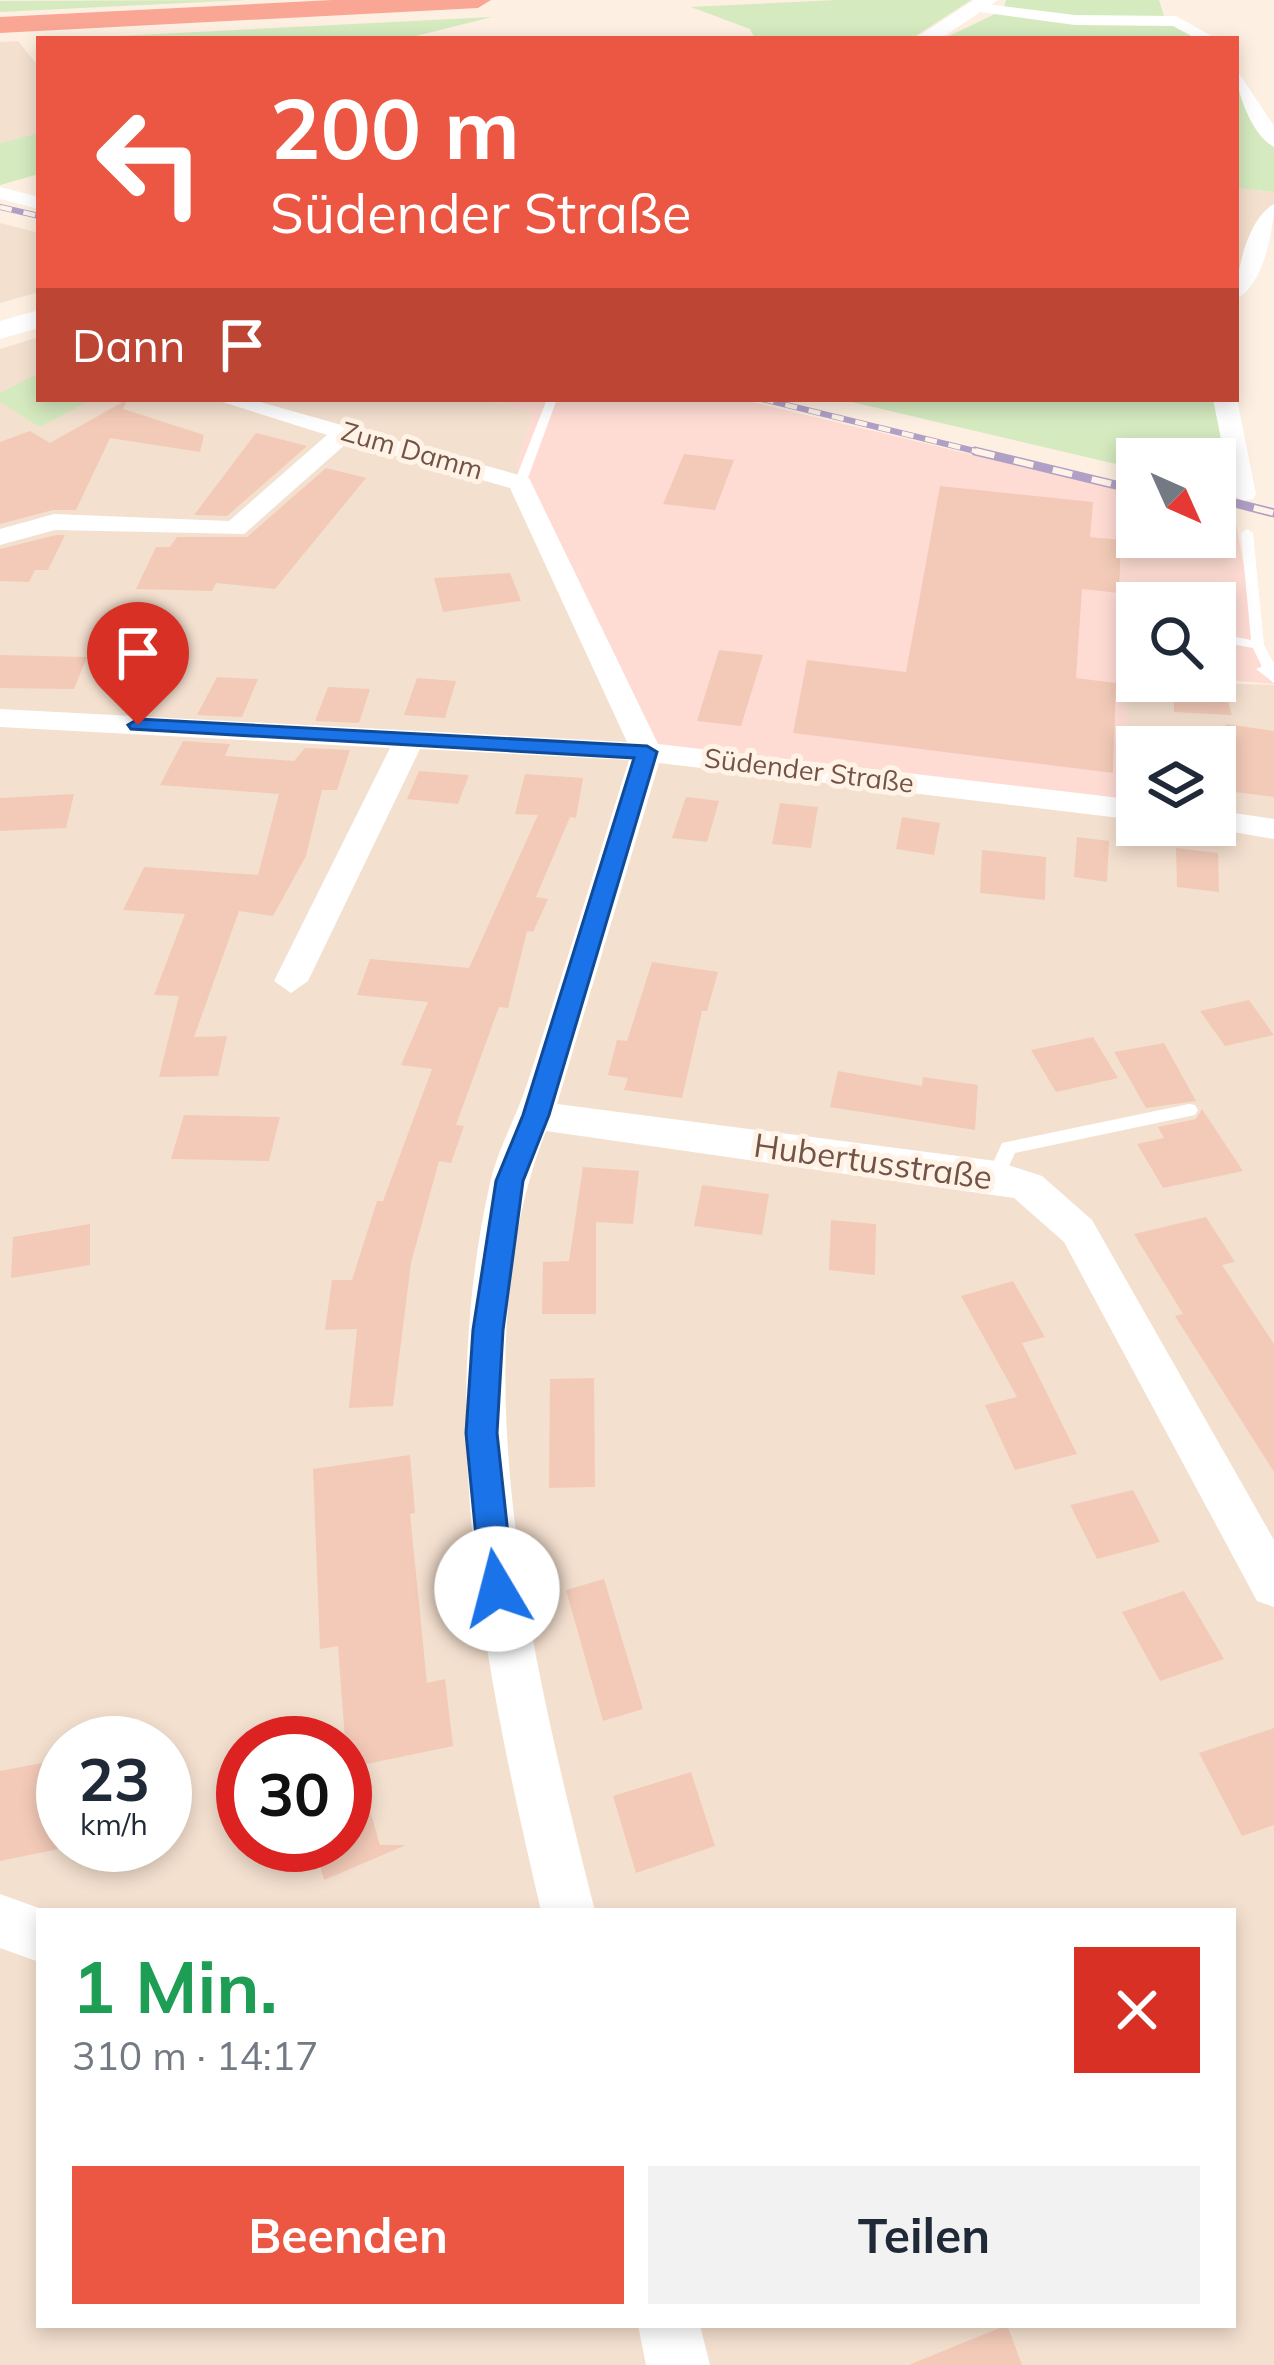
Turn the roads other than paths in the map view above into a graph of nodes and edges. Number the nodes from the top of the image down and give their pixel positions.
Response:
1 (318, 0) edge
2 (478, 0) edge
3 (983, 4) edge
4 (0, 21) edge
5 (930, 36) edge
6 (1204, 36) edge
7 (1239, 79) edge
8 (1274, 100) edge
9 (1252, 101) junction
10 (1274, 142) edge
11 (0, 194) edge
12 (36, 202) edge
13 (1274, 211) edge
14 (1239, 287) edge
15 (36, 320) edge
16 (0, 330) edge
17 (236, 402) edge
18 (551, 402) edge
19 (1226, 402) edge
20 (345, 432) junction
21 (520, 483) junction
22 (1244, 494) dead end
23 (1247, 533) dead end
24 (0, 537) edge
25 (1236, 648) edge
26 (1267, 663) edge
27 (0, 718) edge
28 (409, 740) junction
29 (647, 752) junction
30 (1116, 808) edge
31 (1236, 823) edge
32 (1274, 829) edge
33 (291, 981) dead end
34 (1189, 1110) dead end
35 (536, 1115) junction
36 (996, 1176) junction
37 (1274, 1585) edge
38 (567, 1908) edge
39 (0, 1921) edge
40 (36, 1935) edge
41 (670, 2328) edge
42 (679, 2365) edge

1 - 4 highway
2 - 4 highway
3 - 5 street
3 - 6 street
7 - 9 street
8 - 9 street
9 - 10 street
11 - 12 street
13 - 14 street
15 - 16 street
17 - 20 street, Zum Damm
18 - 21 lane
19 - 22 street
20 - 21 street, Zum Damm
20 - 24 street
21 - 29 street, Zum Damm
23 - 26 lane
25 - 26 lane
27 - 28 street, Südender Straße
28 - 29 street, Südender Straße
28 - 33 street
29 - 30 street, Südender Straße
29 - 35 street
31 - 32 street
34 - 36 lane
35 - 36 street, Hubertusstraße
35 - 38 street
36 - 37 street, Hubertusstraße
39 - 40 street
41 - 42 street

